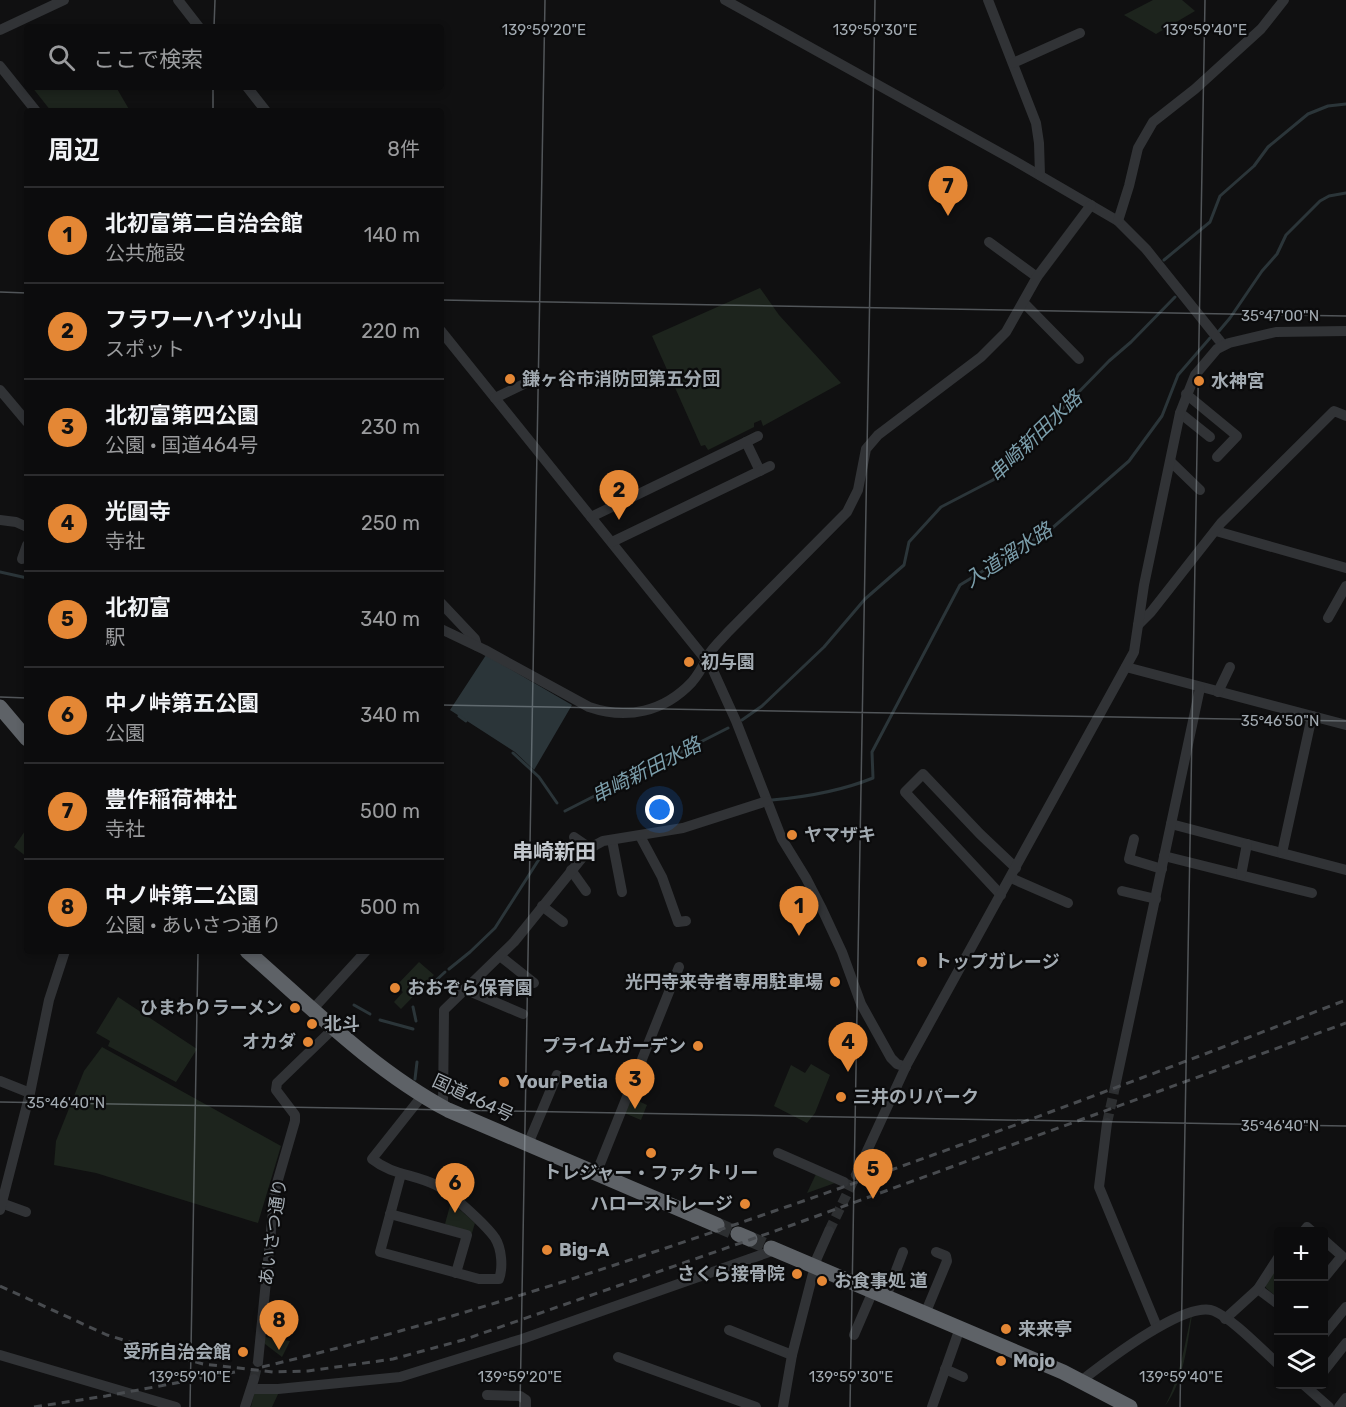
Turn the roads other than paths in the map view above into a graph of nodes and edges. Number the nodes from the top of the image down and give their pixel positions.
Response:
1 (64, 0) edge
2 (178, 0) edge
3 (725, 0) edge
4 (988, 0) edge
5 (1284, 0) edge
6 (197, 24) edge
7 (0, 30) edge
8 (1080, 33) dead end
9 (1013, 63) junction
10 (0, 66) edge
11 (249, 90) edge
12 (34, 108) edge
13 (264, 108) edge
14 (1040, 175) junction
15 (1091, 205) junction
16 (1118, 221) junction
17 (988, 242) dead end
18 (1037, 277) junction
19 (1024, 303) junction
20 (1346, 331) edge
21 (444, 335) edge
22 (1223, 345) junction
23 (1079, 359) dead end
24 (526, 383) dead end
25 (0, 390) edge
26 (1186, 394) junction
27 (495, 398) junction
28 (1180, 413) junction
29 (1346, 416) edge
30 (24, 418) edge
31 (758, 436) dead end
32 (1210, 437) dead end
33 (746, 442) junction
34 (1217, 457) dead end
35 (1171, 462) junction
36 (1200, 490) dead end
37 (591, 517) junction
38 (0, 520) edge
39 (24, 526) edge
40 (1216, 531) junction
41 (612, 542) junction
42 (24, 553) edge
43 (22, 559) dead end
44 (1346, 568) edge
45 (1346, 586) edge
46 (444, 606) edge
47 (1328, 618) dead end
48 (1138, 625) junction
49 (444, 630) edge
50 (477, 646) junction
51 (707, 660) junction
52 (1126, 667) junction
53 (1230, 667) dead end
54 (1200, 688) junction
55 (1218, 692) junction
56 (0, 707) edge
57 (1312, 716) junction
58 (1346, 724) edge
59 (24, 735) edge
60 (767, 801) junction
61 (1171, 825) junction
62 (640, 836) junction
63 (574, 837) dead end
64 (1134, 839) dead end
65 (612, 840) junction
66 (1247, 844) junction
67 (590, 848) junction
68 (1282, 853) junction
69 (1164, 856) junction
70 (1162, 868) junction
71 (571, 870) junction
72 (1346, 870) edge
73 (1014, 873) junction
74 (1241, 875) junction
75 (586, 891) dead end
76 (1122, 891) dead end
77 (622, 892) dead end
78 (1312, 893) dead end
79 (1001, 895) junction
80 (1156, 899) junction
81 (1068, 903) dead end
82 (542, 906) junction
83 (686, 921) dead end
84 (563, 922) dead end
85 (64, 954) edge
86 (250, 954) edge
87 (363, 954) edge
88 (500, 956) junction
89 (680, 967) dead end
90 (534, 983) dead end
91 (464, 989) junction
92 (313, 1009) junction
93 (523, 1014) dead end
94 (335, 1028) junction
95 (906, 1067) junction
96 (557, 1075) dead end
97 (0, 1081) edge
98 (1115, 1087) tunnel mouth
99 (30, 1093) junction
100 (422, 1096) junction
101 (443, 1107) junction
102 (1107, 1123) tunnel mouth
103 (528, 1144) junction
104 (778, 1153) dead end
105 (401, 1174) junction
106 (596, 1174) junction
107 (856, 1175) tunnel mouth
108 (844, 1182) dead end
109 (3, 1184) edge
110 (1, 1207) edge
111 (26, 1212) dead end
112 (390, 1214) junction
113 (717, 1225) tunnel mouth
114 (829, 1231) tunnel mouth
115 (1328, 1244) edge
116 (773, 1249) joint
117 (903, 1252) dead end
118 (936, 1252) dead end
119 (1274, 1264) edge
120 (815, 1267) junction
121 (1328, 1272) edge
122 (456, 1273) junction
123 (1258, 1289) junction
124 (880, 1294) junction
125 (1274, 1301) edge
126 (1346, 1307) edge
127 (926, 1314) junction
128 (1225, 1319) junction
129 (1157, 1327) junction
130 (960, 1328) junction
131 (1328, 1328) edge
132 (729, 1330) dead end
133 (854, 1335) dead end
134 (1346, 1343) edge
135 (0, 1354) edge
136 (792, 1355) junction
137 (618, 1357) dead end
138 (1274, 1361) edge
139 (258, 1362) tunnel mouth
140 (1328, 1365) edge
141 (945, 1370) junction
142 (963, 1377) dead end
143 (1081, 1381) junction
144 (1311, 1389) edge
145 (487, 1395) dead end
146 (1346, 1398) edge
147 (176, 1407) edge
148 (245, 1407) edge
149 (526, 1407) edge
150 (756, 1407) edge
151 (783, 1407) edge
152 (932, 1407) edge
153 (1130, 1407) edge
154 (1329, 1407) edge
155 (1338, 1407) edge

1 - 7 street
2 - 6 street
3 - 14 street
4 - 9 street
5 - 16 street
8 - 9 street
9 - 14 street
10 - 12 street
11 - 13 street
14 - 15 street
15 - 16 street
15 - 18 street
16 - 22 street
17 - 18 street
18 - 19 street
19 - 23 street
19 - 51 street
20 - 22 street
21 - 27 street
22 - 26 street
24 - 27 street
25 - 30 street
26 - 28 street
26 - 34 street
27 - 37 street
28 - 32 street
28 - 35 street
29 - 40 street
31 - 33 street
33 - 37 street
33 - 41 street
35 - 36 street
35 - 48 street
37 - 41 street
38 - 39 street
40 - 44 street
40 - 48 street
41 - 51 street
42 - 43 street
45 - 47 street
46 - 50 street
48 - 52 street
49 - 50 street
50 - 51 street
51 - 60 street
52 - 54 street
52 - 73 street
53 - 55 street
54 - 55 street
54 - 61 street
55 - 57 street
56 - 59 highway
57 - 58 street
57 - 68 street
60 - 62 street
60 - 95 street
61 - 66 street
61 - 69 street
62 - 65 street
62 - 83 street
63 - 67 street
64 - 70 street
65 - 67 street
65 - 77 street
66 - 68 street
66 - 74 street
67 - 71 street
68 - 72 street
69 - 70 street
69 - 74 street
70 - 80 street
71 - 75 street
71 - 82 street
73 - 79 street
73 - 79 street
73 - 81 street
74 - 78 street
76 - 80 street
79 - 95 street
80 - 98 street
82 - 84 street
82 - 88 street
85 - 99 street
86 - 92 highway, 国道464号
87 - 92 street
88 - 90 street
88 - 91 street
89 - 106 street
91 - 93 street
91 - 101 street
92 - 94 highway, 国道464号
94 - 100 highway, 国道464号
94 - 139 street, あいさつ通り
95 - 107 street
96 - 103 street
97 - 99 street
99 - 109 street
100 - 101 highway, 国道464号
100 - 105 street
101 - 103 highway, 国道464号
102 - 129 street
103 - 106 highway, 国道464号
104 - 108 street
105 - 112 street
105 - 122 street
106 - 113 highway, 国道464号
109 - 110 street
110 - 111 street
112 - 122 street
112 - 122 street
114 - 120 street
115 - 121 street
116 - 120 highway
116 - 148 street
117 - 124 street
118 - 127 street
119 - 123 street
120 - 124 highway
120 - 136 street
123 - 125 street
123 - 128 street
124 - 127 highway
124 - 133 street
126 - 131 street
127 - 130 highway
128 - 129 street
128 - 138 street
129 - 143 street
130 - 141 street
130 - 143 highway
132 - 136 street
134 - 140 street
135 - 147 street
136 - 151 street
137 - 150 street
141 - 142 street
141 - 152 street
143 - 153 highway
144 - 154 street
145 - 149 street
146 - 155 street

